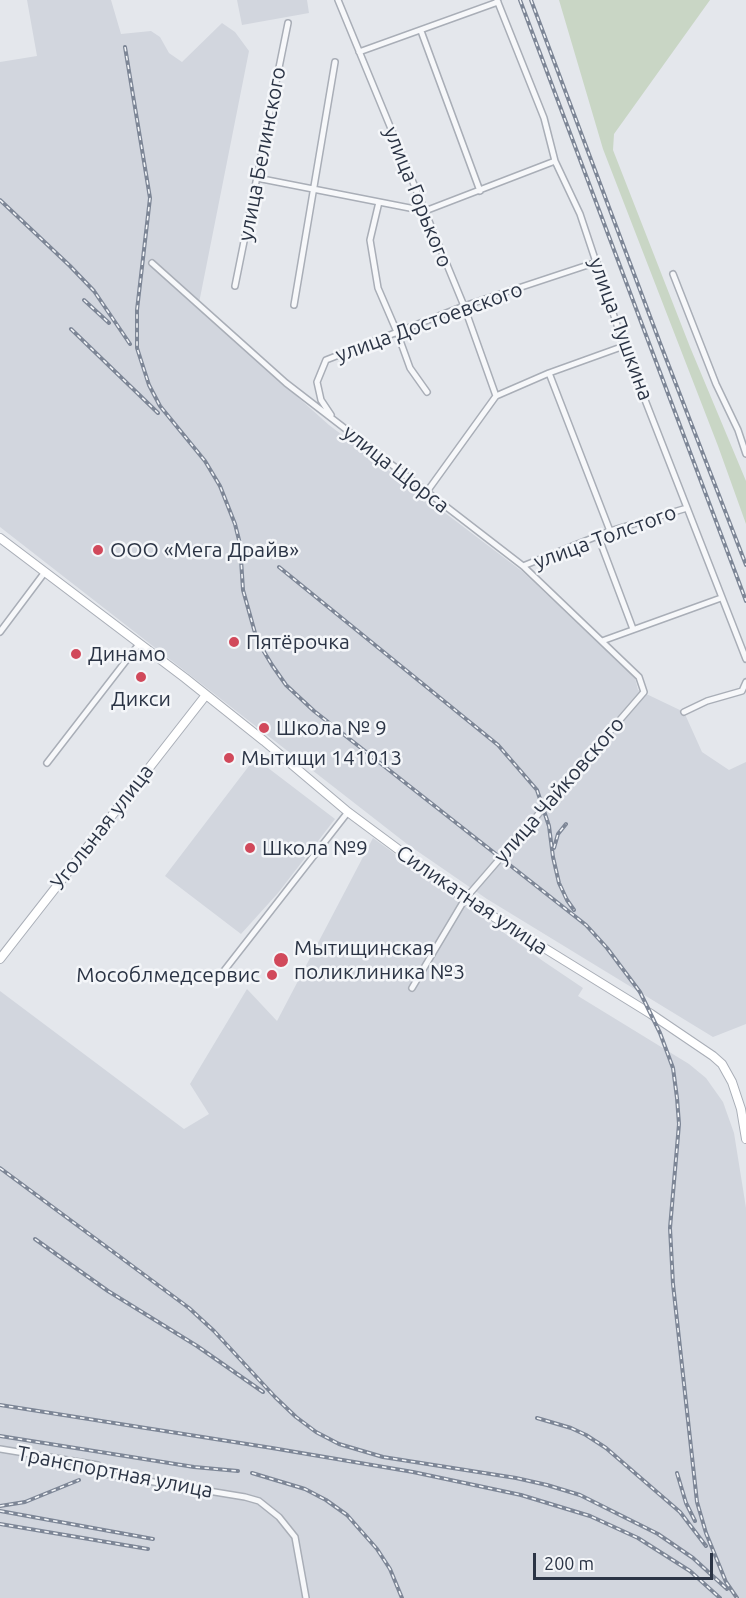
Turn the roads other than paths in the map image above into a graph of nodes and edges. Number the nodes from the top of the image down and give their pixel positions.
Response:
1 (338, 0) edge
2 (498, 1) edge
3 (288, 23) dead end
4 (421, 31) junction
5 (358, 52) junction
6 (335, 63) dead end
7 (555, 161) junction
8 (257, 178) junction
9 (314, 189) junction
10 (480, 191) junction
11 (379, 202) junction
12 (425, 211) junction
13 (597, 262) junction
14 (152, 263) dead end
15 (673, 274) dead end
16 (235, 286) dead end
17 (294, 305) dead end
18 (464, 306) junction
19 (397, 332) junction
20 (624, 346) junction
21 (549, 373) junction
22 (427, 392) dead end
23 (496, 396) junction
24 (335, 422) junction
25 (746, 454) edge
26 (426, 493) junction
27 (687, 508) junction
28 (610, 531) junction
29 (598, 536) junction
30 (0, 538) edge
31 (523, 566) junction
32 (45, 572) junction
33 (721, 598) junction
34 (633, 629) junction
35 (0, 632) edge
36 (602, 641) junction
37 (139, 644) junction
38 (746, 659) edge
39 (639, 677) joint
40 (746, 682) edge
41 (206, 695) junction
42 (684, 711) dead end
43 (47, 763) dead end
44 (348, 812) junction
45 (465, 899) junction
46 (0, 959) edge
47 (216, 981) dead end
48 (412, 988) dead end
49 (746, 1138) edge
50 (0, 1449) edge
51 (306, 1598) edge

1 - 5 street, улица Горького
2 - 4 street
2 - 7 street, улица Пушкина
3 - 8 street, улица Белинского
4 - 5 street
4 - 10 street
5 - 12 street, улица Горького
6 - 9 street
7 - 10 street
7 - 13 street, улица Пушкина
8 - 9 street
8 - 16 street, улица Белинского
9 - 11 street
9 - 17 street
10 - 12 street
11 - 12 street
11 - 19 street
12 - 18 street, улица Горького
13 - 18 street, улица Достоевского
13 - 20 street, улица Пушкина
14 - 24 street, улица Щорса
15 - 25 street
18 - 19 street, улица Достоевского
18 - 23 street, улица Горького
19 - 22 street
19 - 24 street, улица Достоевского
20 - 21 street
20 - 27 street, улица Пушкина
21 - 23 street
21 - 28 street
23 - 26 street
24 - 26 street, улица Щорса
26 - 31 street, улица Щорса
27 - 28 street, улица Толстого
27 - 33 street, улица Пушкина
28 - 29 street, улица Толстого
29 - 31 street, улица Толстого
29 - 34 street
30 - 32 street, Силикатная улица
31 - 36 street, улица Щорса
32 - 35 street
32 - 37 street, Силикатная улица
33 - 34 street
33 - 38 street, улица Пушкина
34 - 36 street
36 - 39 street, улица Щорса
37 - 41 street, Силикатная улица
37 - 43 street
39 - 45 street, улица Чайковского
40 - 42 street
41 - 44 street, Силикатная улица
41 - 46 street, Угольная улица
44 - 45 street, Силикатная улица
44 - 47 street
45 - 48 street
45 - 49 street, Силикатная улица
50 - 51 street, Транспортная улица

